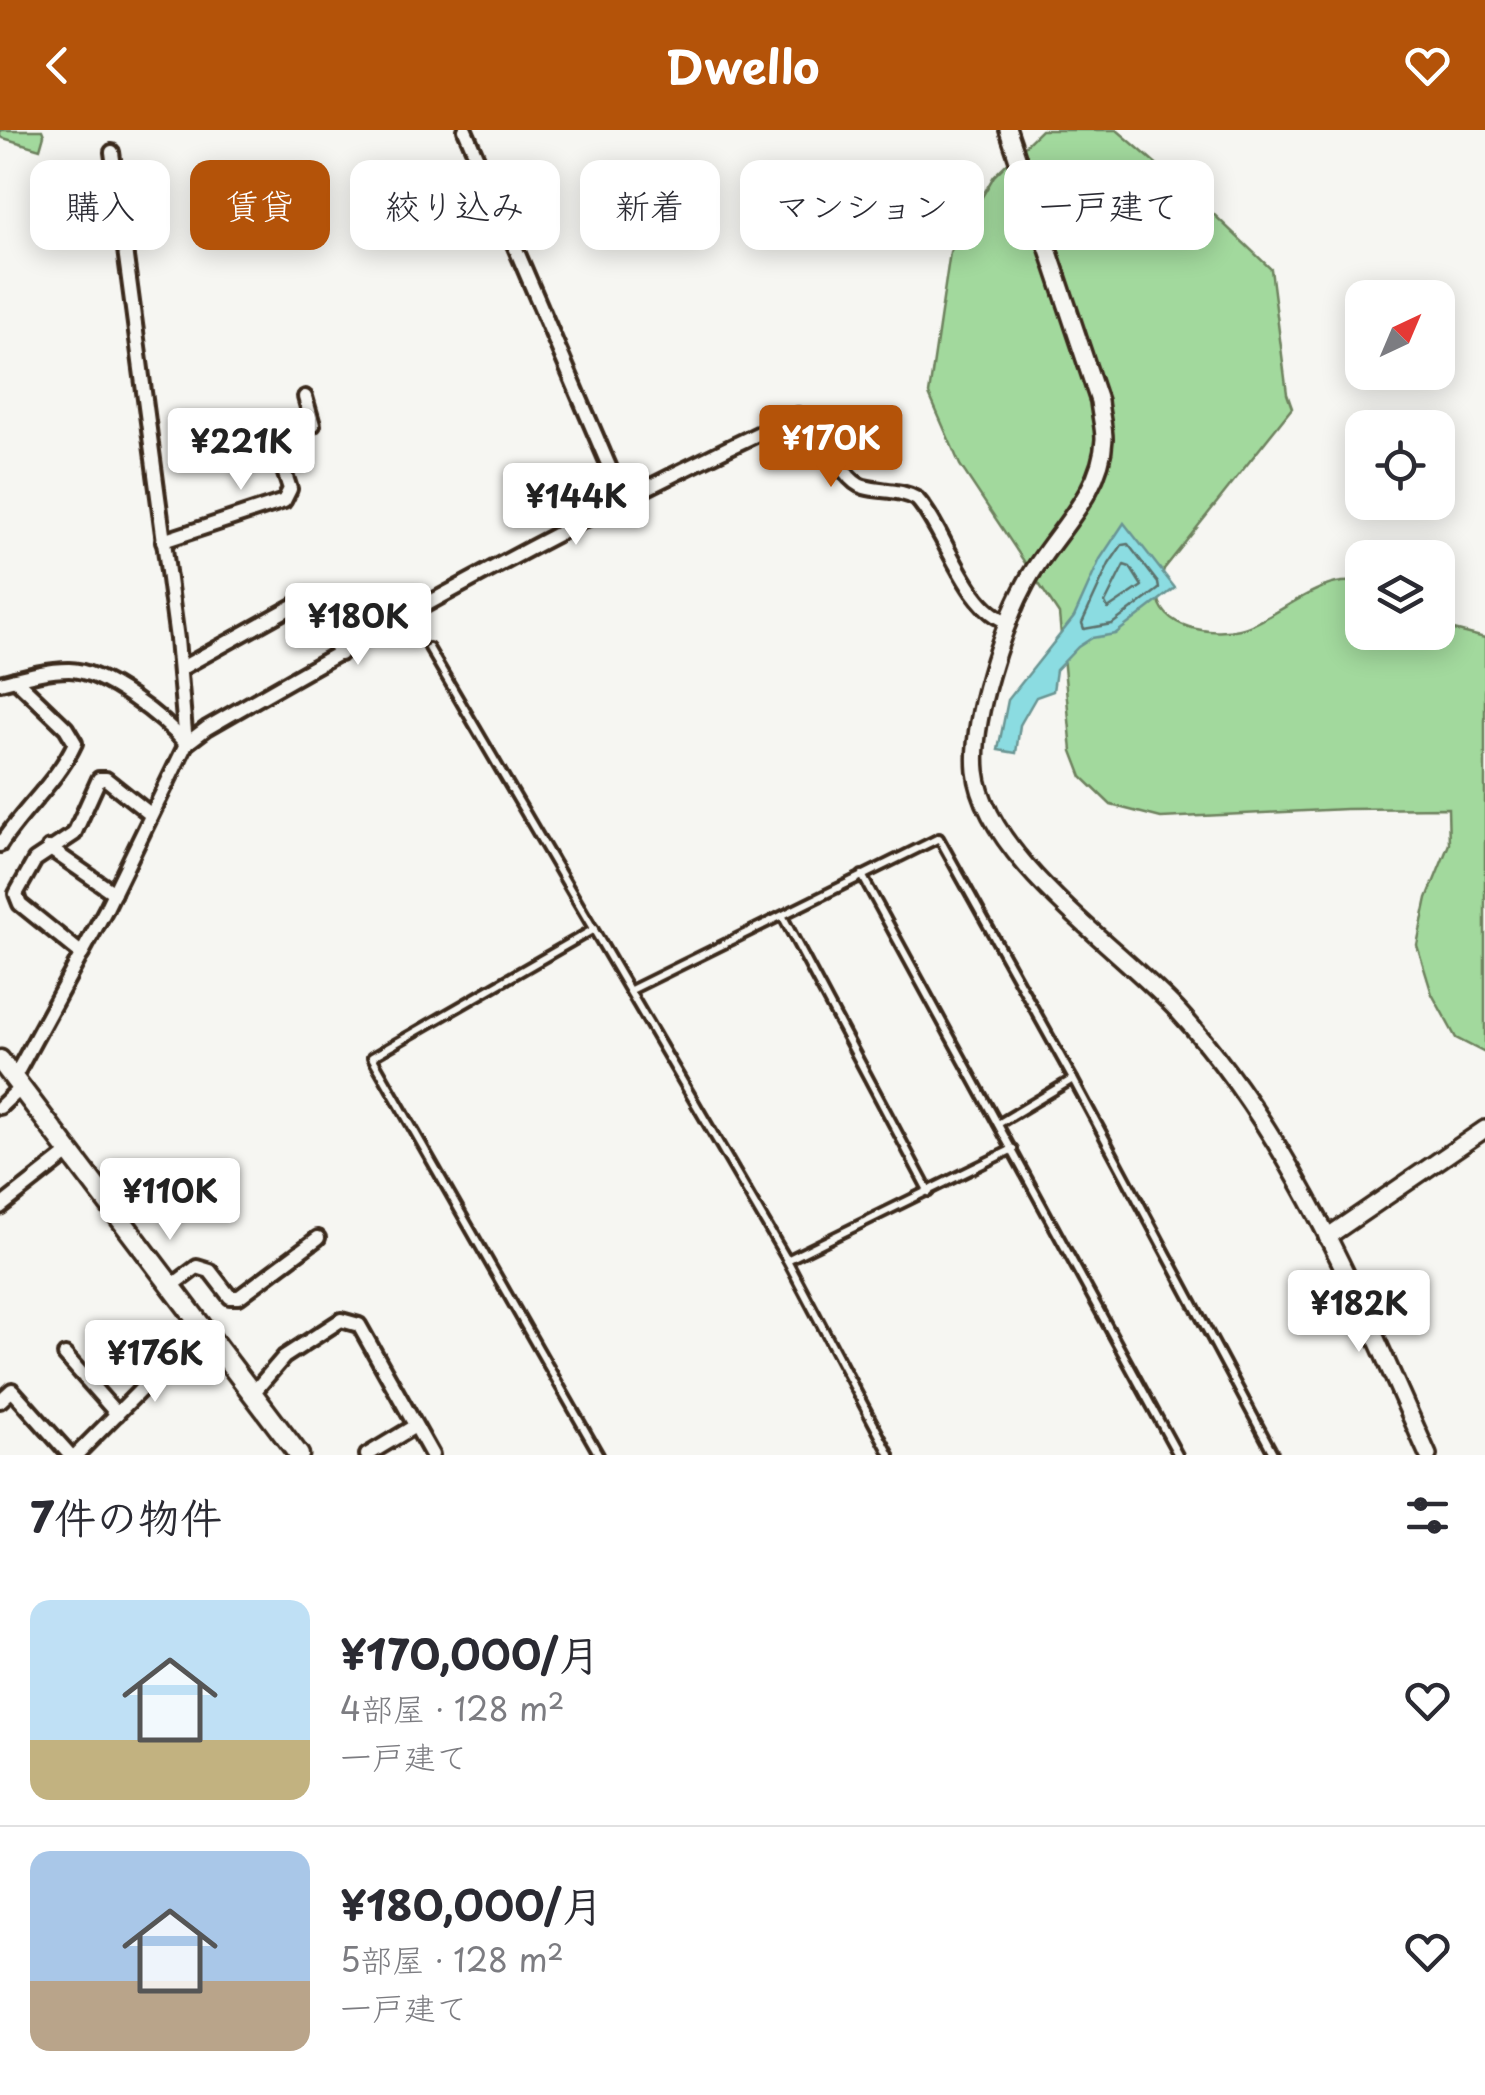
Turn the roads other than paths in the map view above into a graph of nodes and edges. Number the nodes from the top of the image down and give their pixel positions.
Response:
1 (465, 130) edge
2 (1008, 130) edge
3 (112, 152) dead end
4 (305, 397) dead end
5 (267, 418) dead end
6 (274, 439) junction
7 (623, 499) junction
8 (164, 540) junction
9 (1010, 622) junction
10 (428, 648) dead end
11 (340, 654) junction
12 (180, 669) junction
13 (7, 681) edge
14 (186, 744) junction
15 (150, 814) junction
16 (0, 845) edge
17 (48, 848) junction
18 (862, 875) junction
19 (114, 893) junction
20 (783, 917) junction
21 (594, 929) junction
22 (82, 954) junction
23 (630, 990) junction
24 (0, 1060) edge
25 (1074, 1079) junction
26 (17, 1083) junction
27 (0, 1108) edge
28 (998, 1124) junction
29 (1485, 1128) edge
30 (1012, 1150) junction
31 (70, 1152) junction
32 (929, 1192) junction
33 (0, 1207) edge
34 (318, 1238) dead end
35 (1327, 1238) junction
36 (787, 1260) junction
37 (173, 1286) junction
38 (204, 1326) junction
39 (65, 1355) dead end
40 (253, 1392) junction
41 (0, 1401) edge
42 (117, 1414) junction
43 (415, 1426) junction
44 (73, 1455) edge
45 (299, 1455) edge
46 (367, 1455) edge
47 (432, 1455) edge
48 (599, 1455) edge
49 (890, 1455) edge
50 (1178, 1455) edge
51 (1274, 1455) edge
52 (1428, 1455) edge

1 - 7 street
2 - 9 street
3 - 8 street
4 - 6 street
5 - 6 street
6 - 8 street
7 - 9 street
7 - 11 street
8 - 12 street
9 - 35 street
10 - 21 lane
11 - 12 street
11 - 14 street
12 - 14 street
13 - 14 street
13 - 16 street
14 - 15 street
15 - 17 street
15 - 19 street
17 - 19 street
17 - 22 street
18 - 20 lane
18 - 25 lane
18 - 28 lane
19 - 22 street
20 - 23 lane
20 - 32 lane
21 - 23 lane
21 - 48 lane
22 - 26 street
23 - 36 lane
24 - 26 main road
25 - 28 lane
25 - 51 lane
26 - 27 street
26 - 31 main road
28 - 30 lane
29 - 35 street
30 - 32 lane
30 - 50 lane
31 - 33 street
31 - 37 main road
32 - 36 lane
34 - 37 street
35 - 52 street
36 - 49 lane
37 - 38 main road
38 - 40 main road
38 - 42 street
39 - 42 street
40 - 43 street
40 - 45 main road
41 - 44 street
42 - 44 street
43 - 46 street
43 - 47 street

